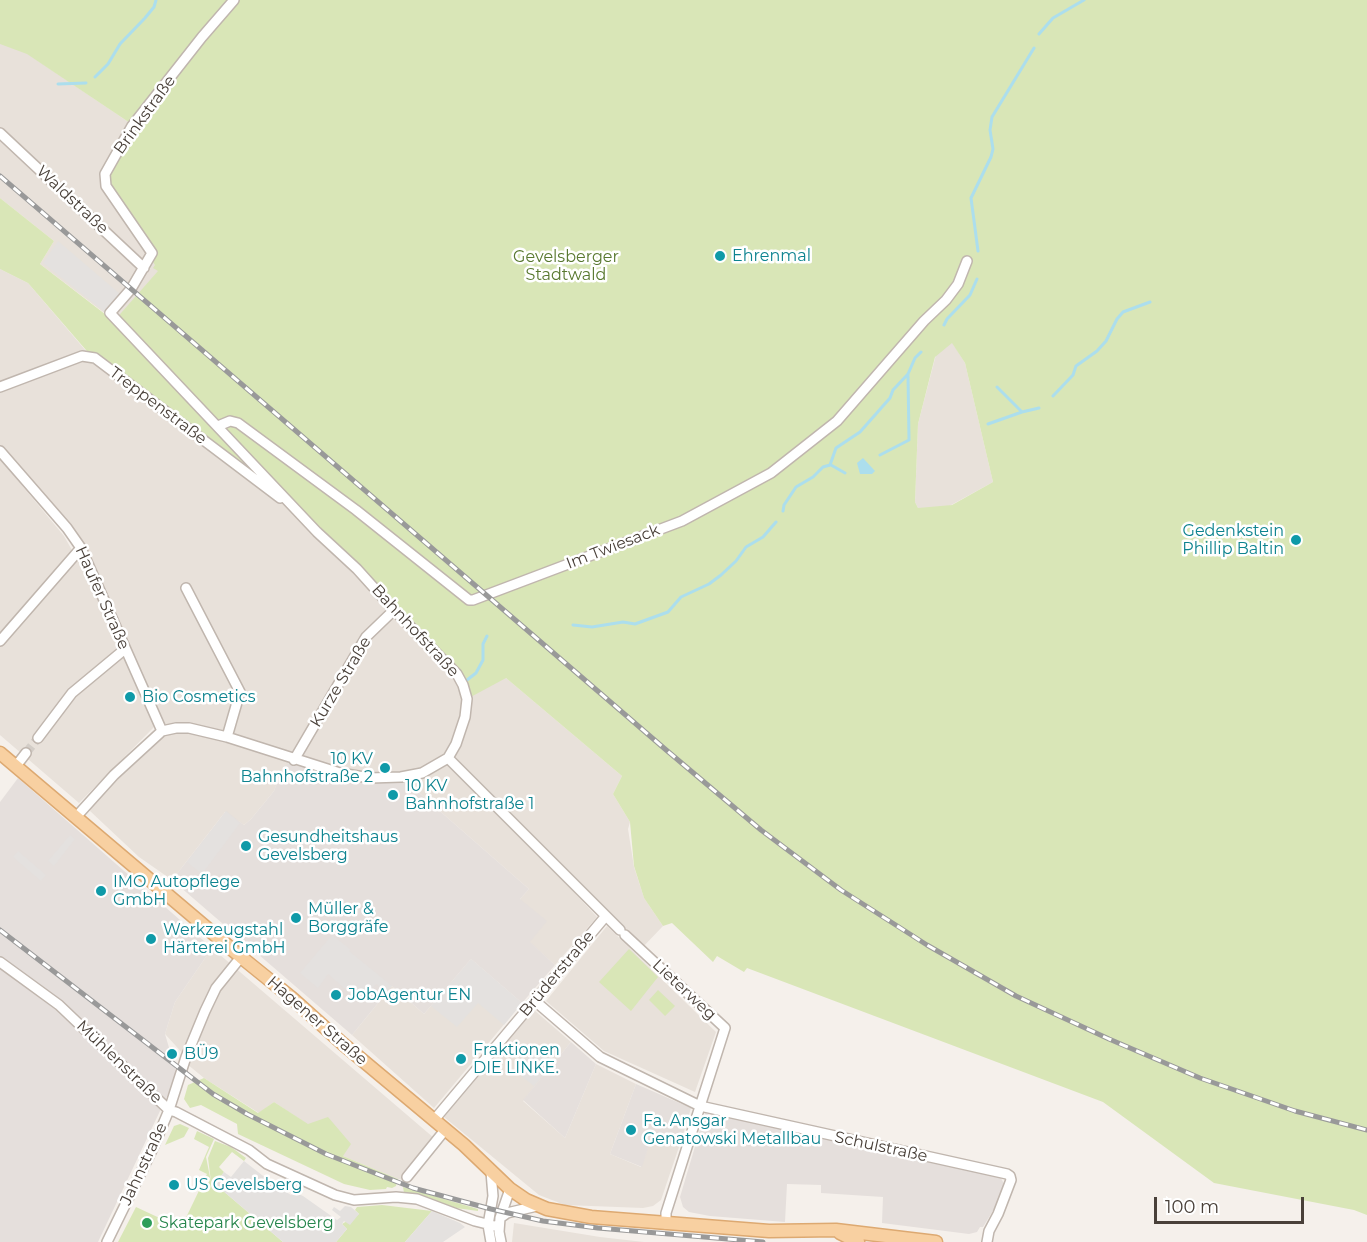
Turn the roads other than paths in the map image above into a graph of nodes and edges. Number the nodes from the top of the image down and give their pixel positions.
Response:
1 (234, 0) edge
2 (0, 133) edge
3 (967, 261) dead end
4 (144, 268) junction
5 (0, 387) edge
6 (218, 426) junction
7 (0, 451) edge
8 (301, 514) junction
9 (81, 548) junction
10 (186, 588) dead end
11 (393, 610) junction
12 (0, 641) edge
13 (125, 649) junction
14 (162, 731) junction
15 (227, 737) junction
16 (38, 738) tunnel mouth
17 (0, 753) edge
18 (26, 753) tunnel mouth
19 (448, 758) junction
20 (294, 760) junction
21 (16, 766) junction
22 (76, 817) junction
23 (605, 917) junction
24 (241, 957) junction
25 (0, 962) edge
26 (535, 1001) junction
27 (700, 1106) junction
28 (169, 1110) junction
29 (434, 1120) junction
30 (445, 1130) junction
31 (491, 1172) junction
32 (407, 1177) dead end
33 (510, 1189) junction
34 (537, 1206) junction
35 (500, 1223) junction
36 (666, 1224) junction
37 (488, 1225) junction
38 (836, 1230) junction
39 (886, 1240) edge
40 (914, 1241) edge
41 (107, 1242) edge
42 (491, 1242) edge
43 (501, 1242) edge
44 (858, 1242) edge
45 (936, 1242) edge
46 (987, 1242) edge

1 - 4 street, Brinkstraße
2 - 4 street, Waldstraße
3 - 6 street, Im Twiesack
4 - 6 street, Bahnhofstraße
5 - 8 street, Treppenstraße
6 - 8 street, Bahnhofstraße
7 - 9 street, Haufer Straße
8 - 11 street, Bahnhofstraße
9 - 12 street
9 - 13 street, Haufer Straße
10 - 15 street
11 - 19 street, Bahnhofstraße
11 - 20 street, Kurze Straße
13 - 14 street, Haufer Straße
13 - 16 street
14 - 15 street
14 - 22 street
15 - 20 street
17 - 21 main road, Hagener Straße
18 - 21 street
19 - 20 street
19 - 23 street, Brüderstraße
21 - 22 main road, Hagener Straße
22 - 24 main road, Hagener Straße
23 - 26 street, Brüderstraße
23 - 27 street, Lieterweg
24 - 28 street, Jahnstraße
24 - 29 main road, Hagener Straße
25 - 28 street, Mühlenstraße
26 - 27 street, Schulstraße
26 - 29 street, Brüderstraße
27 - 36 street, Lieterweg
27 - 46 street, Schulstraße
28 - 37 street, Mühlenstraße
28 - 41 street, Jahnstraße
29 - 30 main road, Hagener Straße
30 - 31 main road, Hagener Straße
30 - 32 street
31 - 33 main road, Hagener Straße
31 - 37 street
33 - 34 main road, Hagener Straße
33 - 35 street
34 - 35 street
34 - 36 main road, Hagener Straße
35 - 37 street, Mühlenstraße
35 - 43 street
36 - 38 main road, Hagener Straße
37 - 42 street
38 - 39 main road, Hagener Straße
38 - 44 main road
39 - 40 main road, Hagener Straße
40 - 45 main road, Hagener Straße

